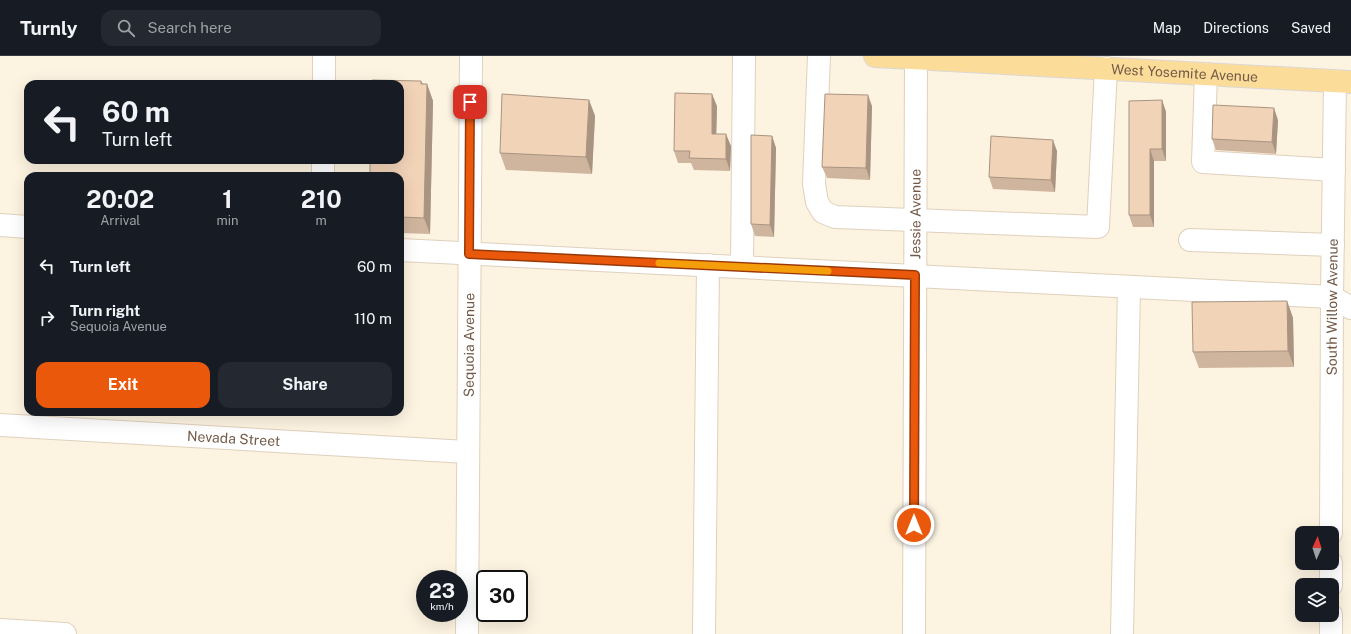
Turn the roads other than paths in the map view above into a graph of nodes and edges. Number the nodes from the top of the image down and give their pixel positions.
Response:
1 (324, 56) edge
2 (471, 56) edge
3 (744, 56) edge
4 (819, 56) edge
5 (875, 56) edge
6 (916, 58) junction
7 (1059, 61) edge
8 (1106, 68) junction
9 (1206, 74) junction
10 (324, 80) edge
11 (1343, 81) edge
12 (1334, 170) junction
13 (915, 222) junction
14 (0, 225) edge
15 (24, 227) edge
16 (1190, 240) dead end
17 (1332, 245) junction
18 (404, 250) edge
19 (469, 254) junction
20 (708, 265) junction
21 (742, 267) junction
22 (915, 275) junction
23 (1129, 287) junction
24 (1332, 297) junction
25 (1351, 308) edge
26 (0, 425) edge
27 (467, 452) junction
28 (1331, 526) edge
29 (1331, 622) edge
30 (0, 630) edge
31 (65, 634) edge
32 (467, 634) edge
33 (704, 634) edge
34 (914, 634) edge
35 (1122, 634) edge
36 (1331, 634) edge

1 - 10 street
2 - 19 street, Sequoia Avenue
3 - 21 street
4 - 13 street
5 - 6 main road, West Yosemite Avenue
6 - 7 main road, West Yosemite Avenue
6 - 13 street, Jessie Avenue
7 - 8 main road, West Yosemite Avenue
8 - 9 main road, West Yosemite Avenue
8 - 13 street
9 - 11 main road, West Yosemite Avenue
9 - 12 street
11 - 12 street, South Willow Avenue
12 - 17 street, South Willow Avenue
13 - 22 street, Jessie Avenue
14 - 15 street
16 - 17 street
17 - 24 street, South Willow Avenue
18 - 19 street
19 - 20 street
19 - 27 street, Sequoia Avenue
20 - 21 street
20 - 33 street
21 - 22 street
22 - 23 street
22 - 34 street, Jessie Avenue
23 - 24 street
23 - 35 street
24 - 25 street
24 - 28 street, South Willow Avenue
26 - 27 street, Nevada Street
27 - 32 street, Sequoia Avenue
29 - 36 street
30 - 31 street

